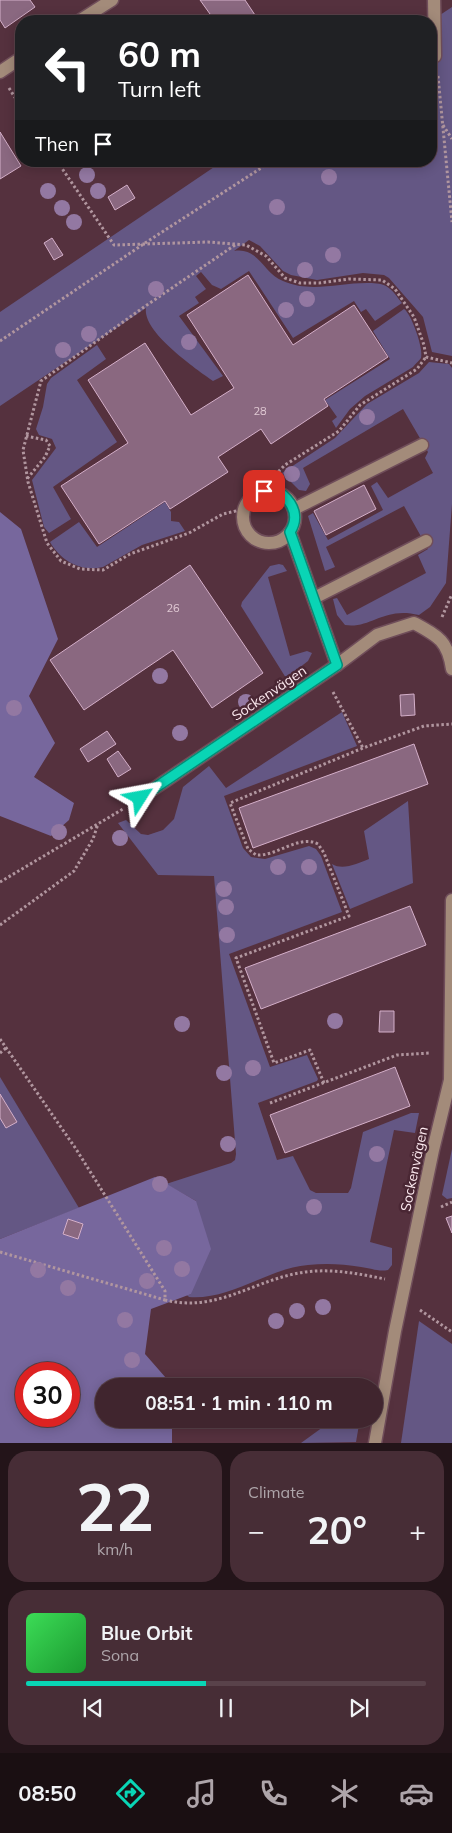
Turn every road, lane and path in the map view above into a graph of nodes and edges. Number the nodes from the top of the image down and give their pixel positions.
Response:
1 (112, 0) edge
2 (434, 0) edge
3 (88, 15) edge
4 (434, 15) edge
5 (15, 62) edge
6 (0, 72) edge
7 (437, 75) edge
8 (442, 124) junction
9 (452, 139) edge
10 (61, 167) edge
11 (263, 167) edge
12 (452, 222) edge
13 (145, 243) junction
14 (235, 245) junction
15 (0, 341) edge
16 (426, 357) junction
17 (452, 363) edge
18 (26, 436) junction
19 (422, 445) dead end
20 (27, 478) junction
21 (274, 491) junction
22 (244, 509) junction
23 (294, 509) junction
24 (290, 532) junction
25 (426, 541) dead end
26 (314, 598) junction
27 (337, 665) junction
28 (452, 669) edge
29 (322, 674) junction
30 (452, 724) edge
31 (363, 748) junction
32 (140, 798) joint
33 (98, 824) junction
34 (0, 882) edge
35 (452, 900) edge
36 (0, 925) edge
37 (452, 995) edge
38 (0, 1039) edge
39 (450, 1042) junction
40 (6, 1048) junction
41 (0, 1053) edge
42 (451, 1080) edge
43 (324, 1083) junction
44 (270, 1103) dead end
45 (0, 1252) edge
46 (391, 1280) dead end
47 (164, 1300) junction
48 (375, 1443) edge

1 - 3 street
2 - 4 street
5 - 6 street
7 - 8 path
8 - 9 path
8 - 12 path
10 - 13 path
11 - 13 path
13 - 14 path
13 - 15 path
14 - 16 path
14 - 18 path
16 - 17 path
16 - 21 path
18 - 20 path
18 - 20 path
19 - 23 street
20 - 22 path
21 - 22 street
21 - 23 street
22 - 24 street
23 - 24 street
24 - 26 street
25 - 26 street
26 - 27 street
27 - 28 street, Sockenvägen
27 - 29 street, Sockenvägen
29 - 31 path
29 - 32 street, Sockenvägen
30 - 31 path
31 - 43 path
32 - 33 path
33 - 34 path
33 - 36 path
35 - 37 street, Sockenvägen
37 - 39 street, Sockenvägen
38 - 40 path
39 - 42 street, Sockenvägen
39 - 43 path
40 - 41 path
40 - 47 path
42 - 48 street, Sockenvägen
43 - 44 path
45 - 47 path
46 - 47 path

